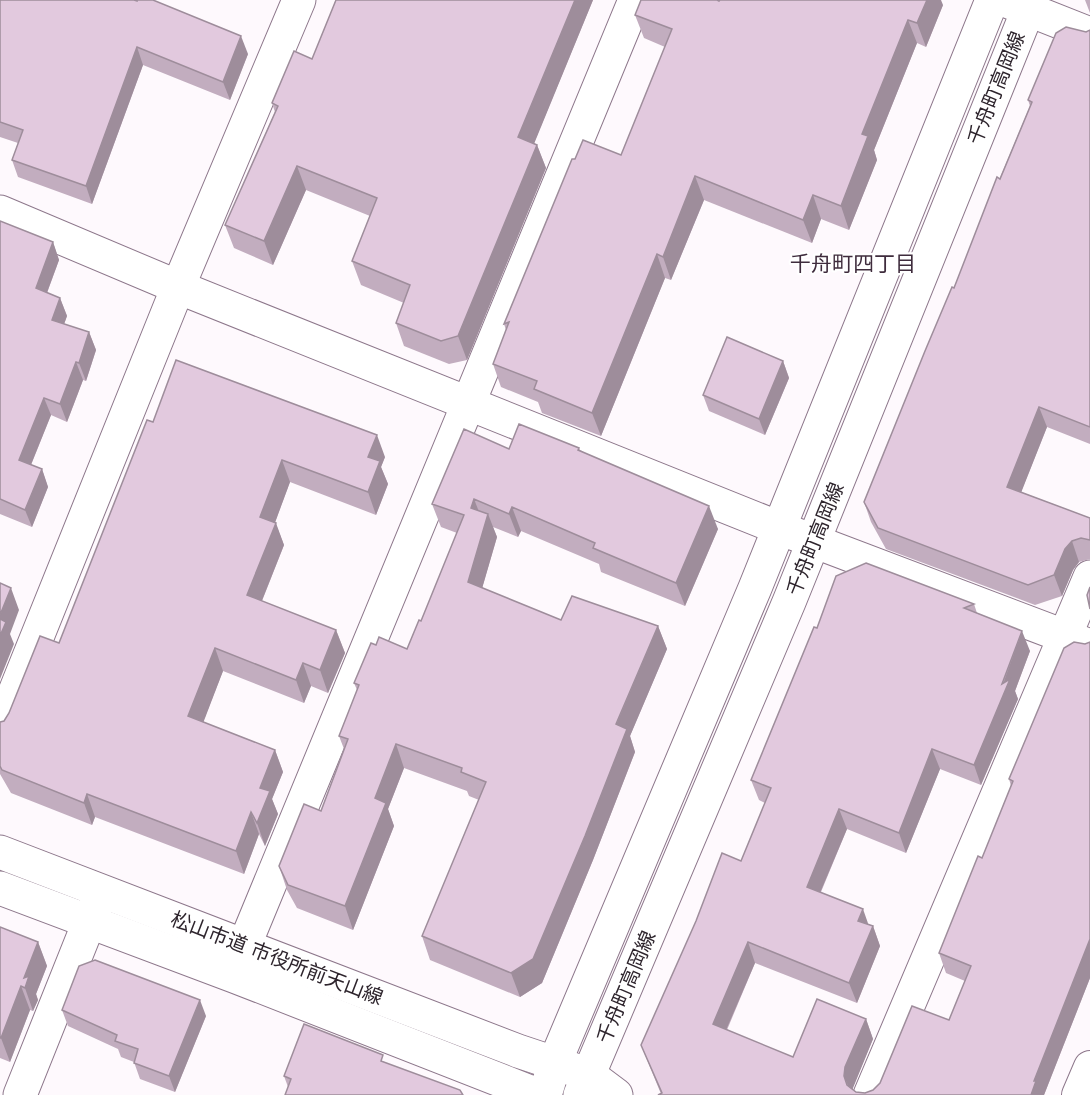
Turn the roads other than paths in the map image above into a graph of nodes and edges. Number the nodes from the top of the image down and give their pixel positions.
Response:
1 (299, 0) edge
2 (635, 0) edge
3 (992, 0) edge
4 (1022, 3) edge
5 (1090, 34) edge
6 (0, 212) edge
7 (178, 287) junction
8 (468, 403) junction
9 (779, 528) junction
10 (814, 541) junction
11 (1090, 577) edge
12 (1078, 641) edge
13 (0, 729) edge
14 (0, 852) edge
15 (0, 888) edge
16 (101, 890) junction
17 (90, 922) junction
18 (245, 944) junction
19 (234, 976) junction
20 (555, 1062) junction
21 (1090, 1067) edge
22 (584, 1085) edge
23 (20, 1095) edge
24 (538, 1095) edge
25 (545, 1095) edge
26 (616, 1095) edge
27 (870, 1095) edge
28 (1078, 1095) edge

1 - 7 street
2 - 8 street
3 - 9 street, 千舟町高岡線
4 - 5 street
4 - 10 street, 千舟町高岡線
6 - 7 street
7 - 8 street
7 - 13 street
8 - 9 street
8 - 18 street
9 - 10 street
9 - 20 street, 千舟町高岡線
10 - 12 street
10 - 22 street, 千舟町高岡線
11 - 12 street
12 - 27 street
14 - 16 street, 松山市道 市役所前天山線
15 - 17 street, 松山市道 市役所前天山線
16 - 17 street
16 - 18 street, 松山市道 市役所前天山線
17 - 19 street, 松山市道 市役所前天山線
17 - 23 street
18 - 19 street
18 - 20 street, 松山市道 市役所前天山線
19 - 24 street, 松山市道 市役所前天山線
20 - 22 street
20 - 25 street, 千舟町高岡線
21 - 28 street
22 - 26 street

